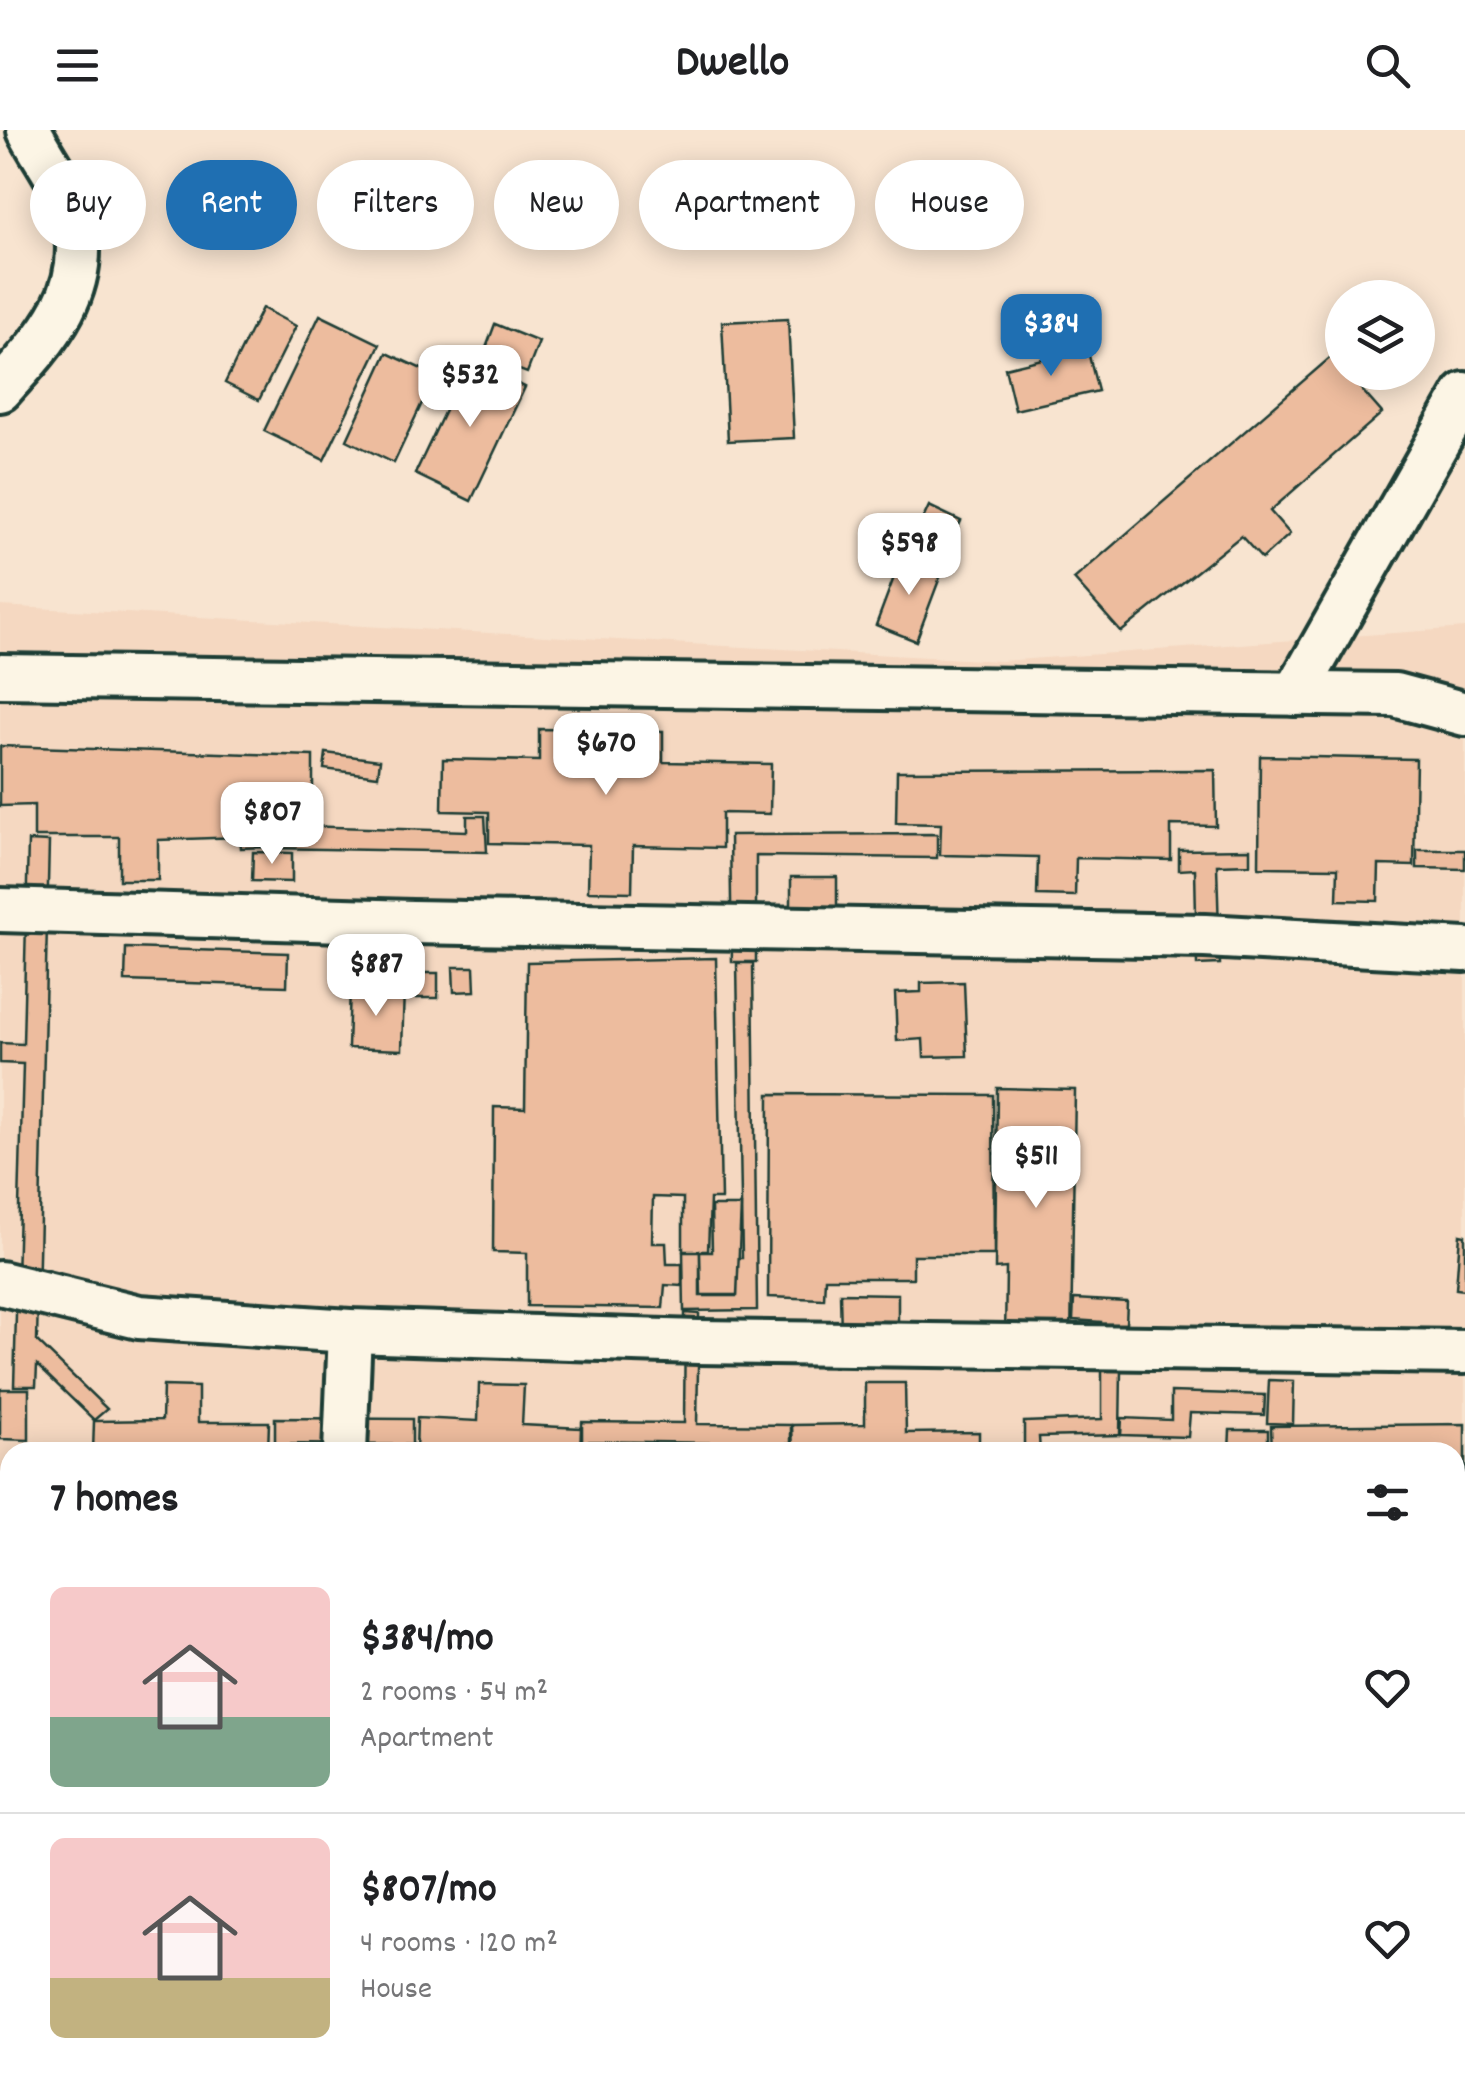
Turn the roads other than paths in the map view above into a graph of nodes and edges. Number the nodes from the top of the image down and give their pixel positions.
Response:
1 (28, 130) edge
2 (0, 390) edge
3 (1465, 394) edge
4 (0, 676) edge
5 (1295, 694) junction
6 (1465, 714) edge
7 (0, 910) edge
8 (1465, 950) edge
9 (0, 1283) edge
10 (350, 1331) junction
11 (1465, 1352) edge
12 (345, 1442) edge

1 - 2 lane
3 - 5 lane
4 - 5 lane
5 - 6 lane
7 - 8 lane
9 - 10 lane
10 - 11 lane
10 - 12 lane

